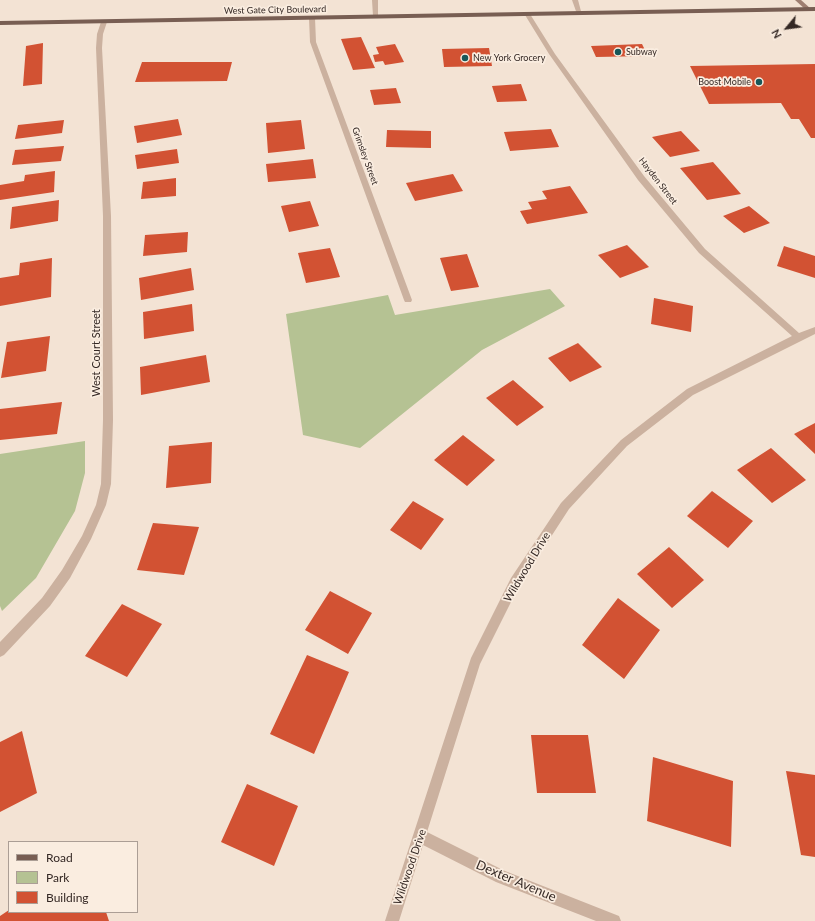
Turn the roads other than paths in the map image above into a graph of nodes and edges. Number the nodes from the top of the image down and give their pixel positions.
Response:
1 (374, 0) edge
2 (575, 0) edge
3 (798, 0) edge
4 (808, 9) junction
5 (815, 9) edge
6 (580, 14) junction
7 (528, 15) junction
8 (376, 16) junction
9 (312, 18) junction
10 (104, 22) junction
11 (0, 23) edge
12 (408, 300) dead end
13 (815, 330) edge
14 (798, 336) junction
15 (0, 651) edge
16 (420, 836) junction
17 (392, 921) edge
18 (614, 921) edge

1 - 8 street
2 - 6 street
3 - 4 street
4 - 5 main road, West Gate City Boulevard
4 - 6 main road, West Gate City Boulevard
6 - 7 main road, West Gate City Boulevard
7 - 8 main road, West Gate City Boulevard
7 - 14 street, Hayden Street
8 - 9 main road, West Gate City Boulevard
9 - 10 main road, West Gate City Boulevard
9 - 12 street, Grimsley Street
10 - 11 main road, West Gate City Boulevard
10 - 15 street, West Court Street
13 - 14 street, Wildwood Drive
14 - 16 street, Wildwood Drive
16 - 17 street, Wildwood Drive
16 - 18 street, Dexter Avenue

